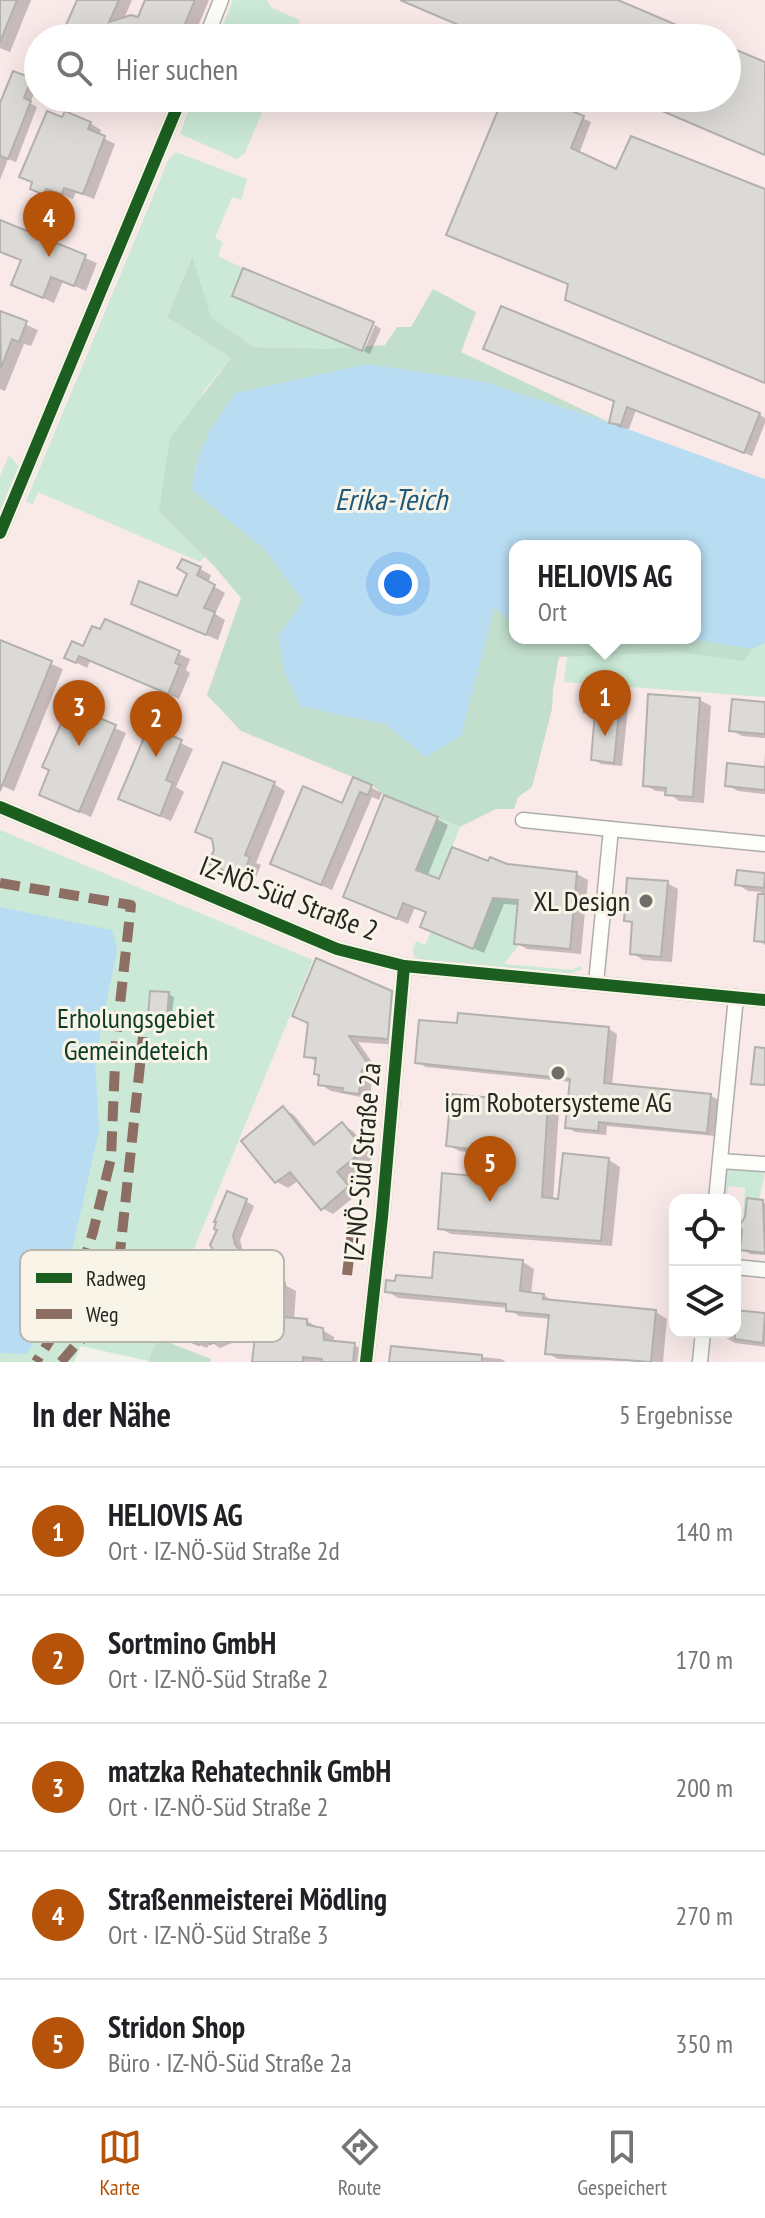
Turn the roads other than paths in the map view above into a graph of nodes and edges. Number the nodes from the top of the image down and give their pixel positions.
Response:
1 (221, 0) edge
2 (212, 24) edge
3 (175, 112) edge
4 (0, 533) edge
5 (0, 807) edge
6 (523, 820) dead end
7 (611, 829) junction
8 (765, 844) edge
9 (404, 966) junction
10 (596, 983) junction
11 (736, 997) junction
12 (765, 1000) edge
13 (720, 1161) junction
14 (765, 1164) edge
15 (717, 1194) edge
16 (741, 1268) edge
17 (765, 1270) edge
18 (702, 1338) edge
19 (366, 1362) edge
20 (700, 1362) edge

1 - 2 street
3 - 4 street
5 - 9 street, IZ-NÖ-Süd Straße 2
6 - 7 street
7 - 8 street
7 - 10 street
9 - 10 street, IZ-NÖ-Süd Straße 2
9 - 19 street, IZ-NÖ-Süd Straße 2a
10 - 11 street, IZ-NÖ-Süd Straße 2
11 - 12 street, IZ-NÖ-Süd Straße 2
11 - 13 street
13 - 14 street
13 - 15 street
16 - 17 street
18 - 20 street

